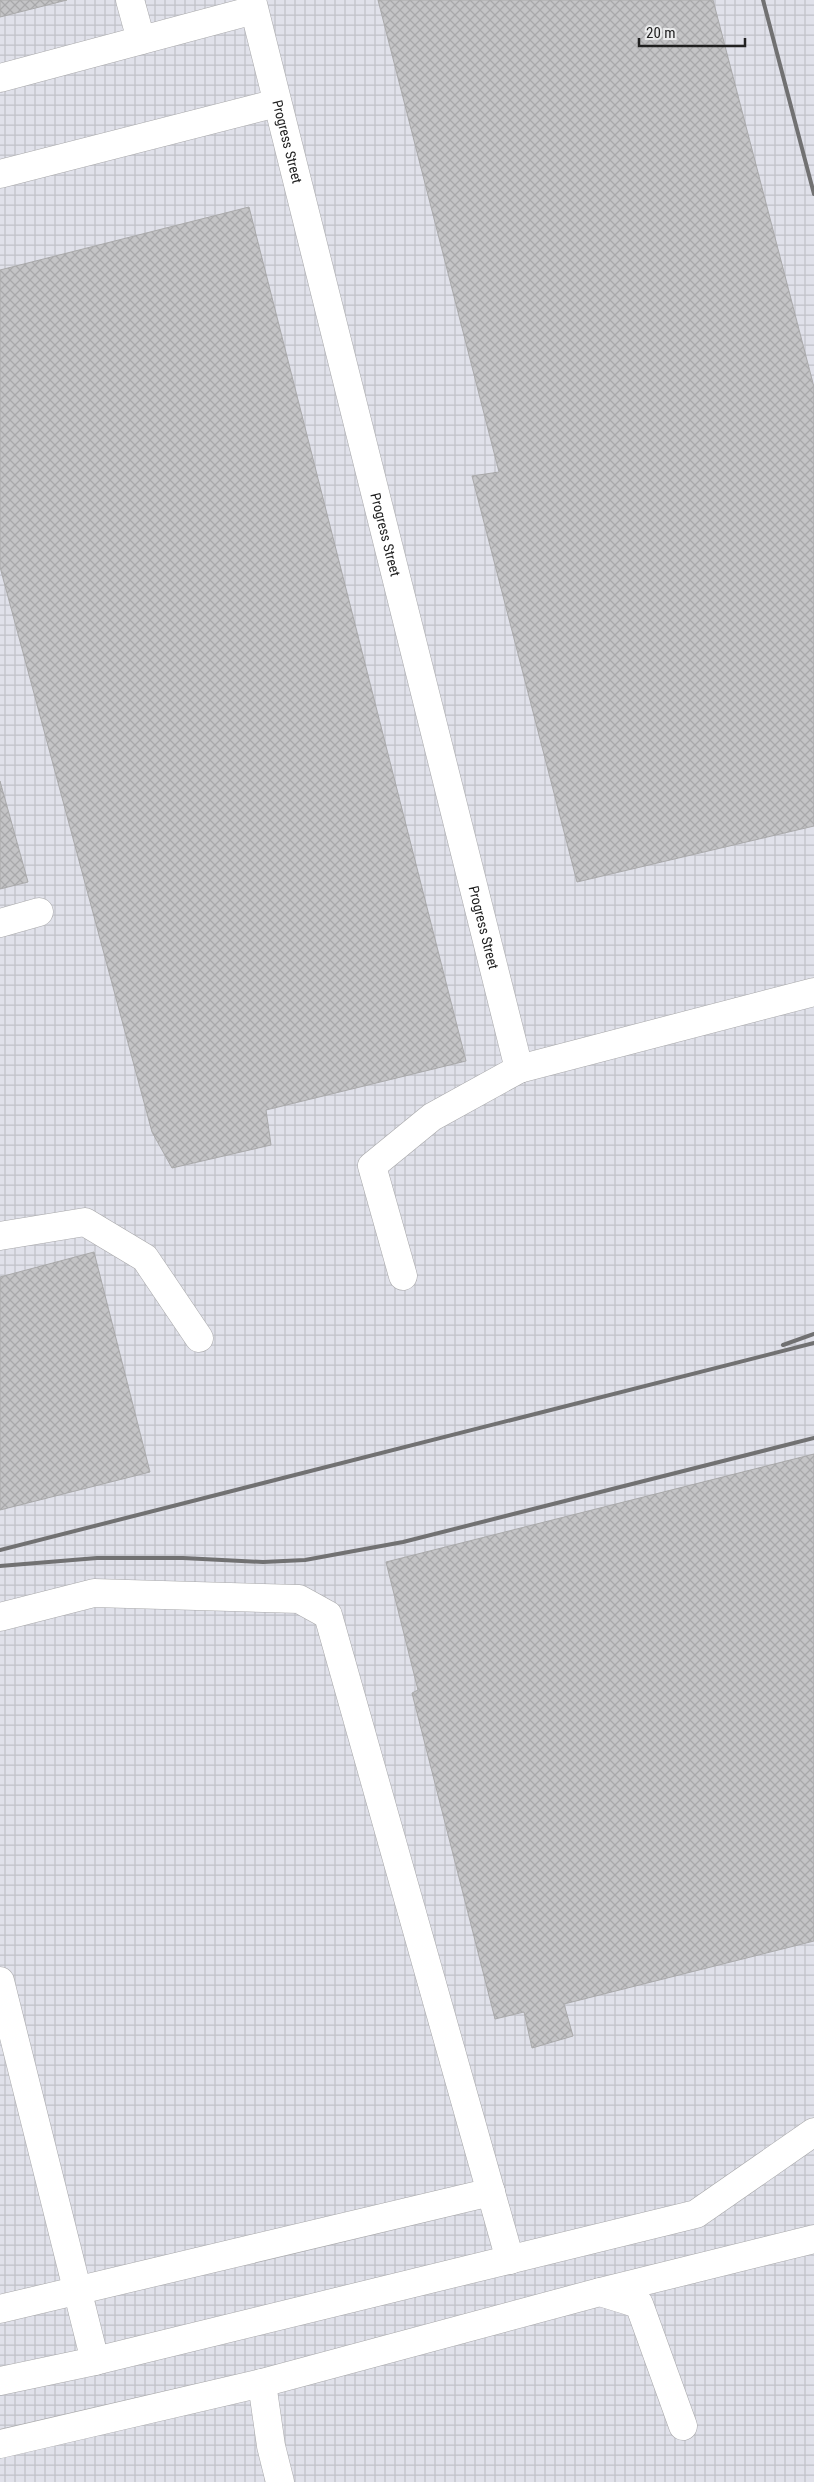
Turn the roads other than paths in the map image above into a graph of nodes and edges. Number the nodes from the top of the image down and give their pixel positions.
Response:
1 (130, 0) edge
2 (253, 5) edge
3 (141, 40) junction
4 (0, 78) edge
5 (278, 103) junction
6 (0, 174) edge
7 (39, 912) dead end
8 (0, 922) edge
9 (814, 992) edge
10 (519, 1069) junction
11 (0, 1236) edge
12 (403, 1276) dead end
13 (199, 1338) dead end
14 (0, 1617) edge
15 (0, 1981) edge
16 (814, 2132) edge
17 (491, 2192) junction
18 (814, 2239) edge
19 (510, 2260) junction
20 (78, 2292) junction
21 (600, 2292) junction
22 (0, 2309) edge
23 (95, 2361) junction
24 (0, 2381) edge
25 (262, 2383) junction
26 (683, 2426) dead end
27 (0, 2444) edge
28 (280, 2482) edge

1 - 3 street
2 - 3 street
2 - 5 street, Progress Street
3 - 4 street
5 - 6 street
5 - 10 street, Progress Street
7 - 8 street
9 - 10 street
10 - 12 street
11 - 13 street
14 - 17 street
15 - 20 street
16 - 19 street
17 - 19 street
17 - 20 street
18 - 21 street
19 - 23 street
20 - 22 street
20 - 23 street
21 - 25 street
21 - 26 street
23 - 24 street
25 - 27 street
25 - 28 street

